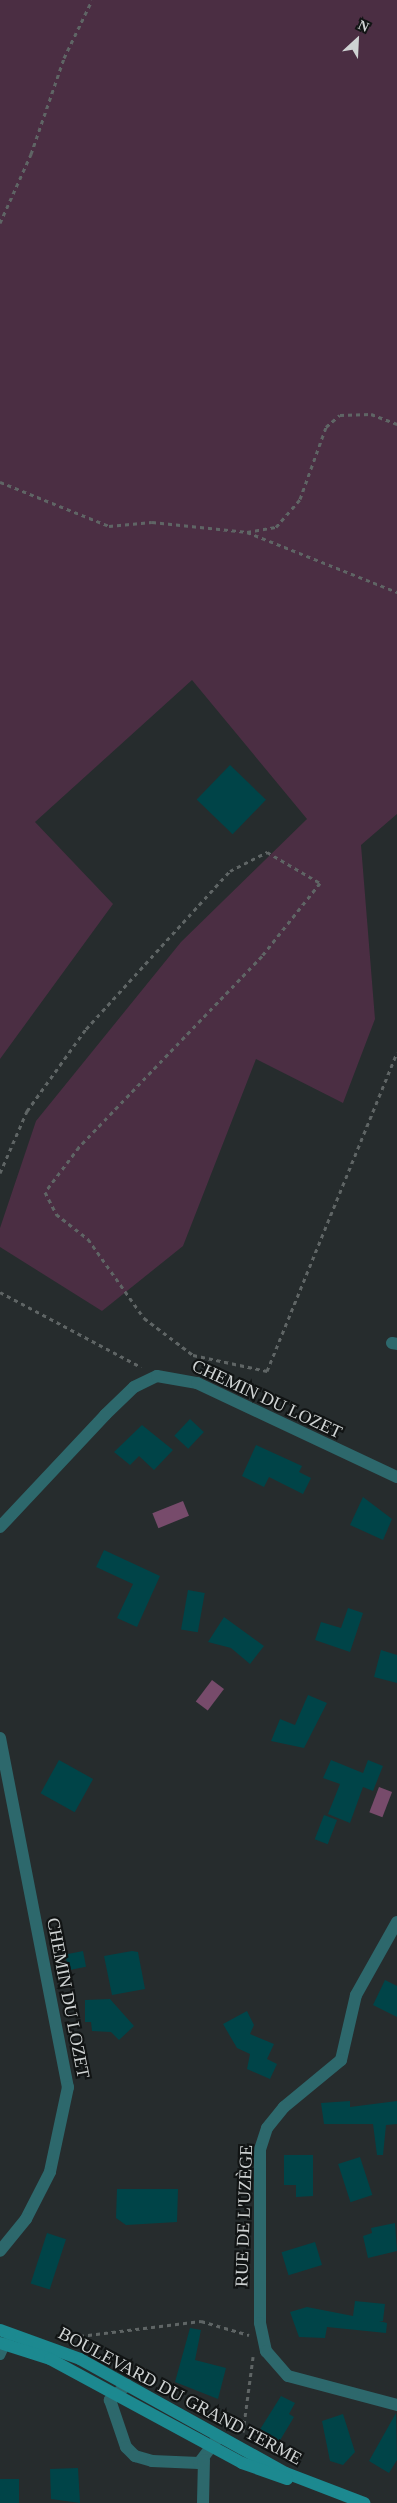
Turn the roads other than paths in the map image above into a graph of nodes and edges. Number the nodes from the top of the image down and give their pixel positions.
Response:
1 (397, 1477) edge
2 (0, 1527) edge
3 (0, 1738) edge
4 (397, 1922) edge
5 (0, 2251) edge
6 (3, 2341) edge
7 (127, 2385) junction
8 (114, 2393) junction
9 (397, 2405) edge
10 (219, 2436) junction
11 (212, 2448) junction
12 (204, 2460) junction
13 (314, 2486) junction
14 (204, 2503) edge
15 (364, 2503) edge

1 - 2 street, CHEMIN DU LOZET
3 - 5 street, CHEMIN DU LOZET
4 - 9 street, RUE DE L'UZÈGE
6 - 7 street, BOULEVARD DU GRAND TERME
6 - 8 street, BOULEVARD DU GRAND TERME
7 - 8 street
7 - 10 street, BOULEVARD DU GRAND TERME
8 - 11 street, BOULEVARD DU GRAND TERME
8 - 12 street
10 - 11 street
10 - 13 street, BOULEVARD DU GRAND TERME
11 - 12 street
11 - 13 street, BOULEVARD DU GRAND TERME
12 - 14 street
13 - 15 street, BOULEVARD DU GRAND TERME

